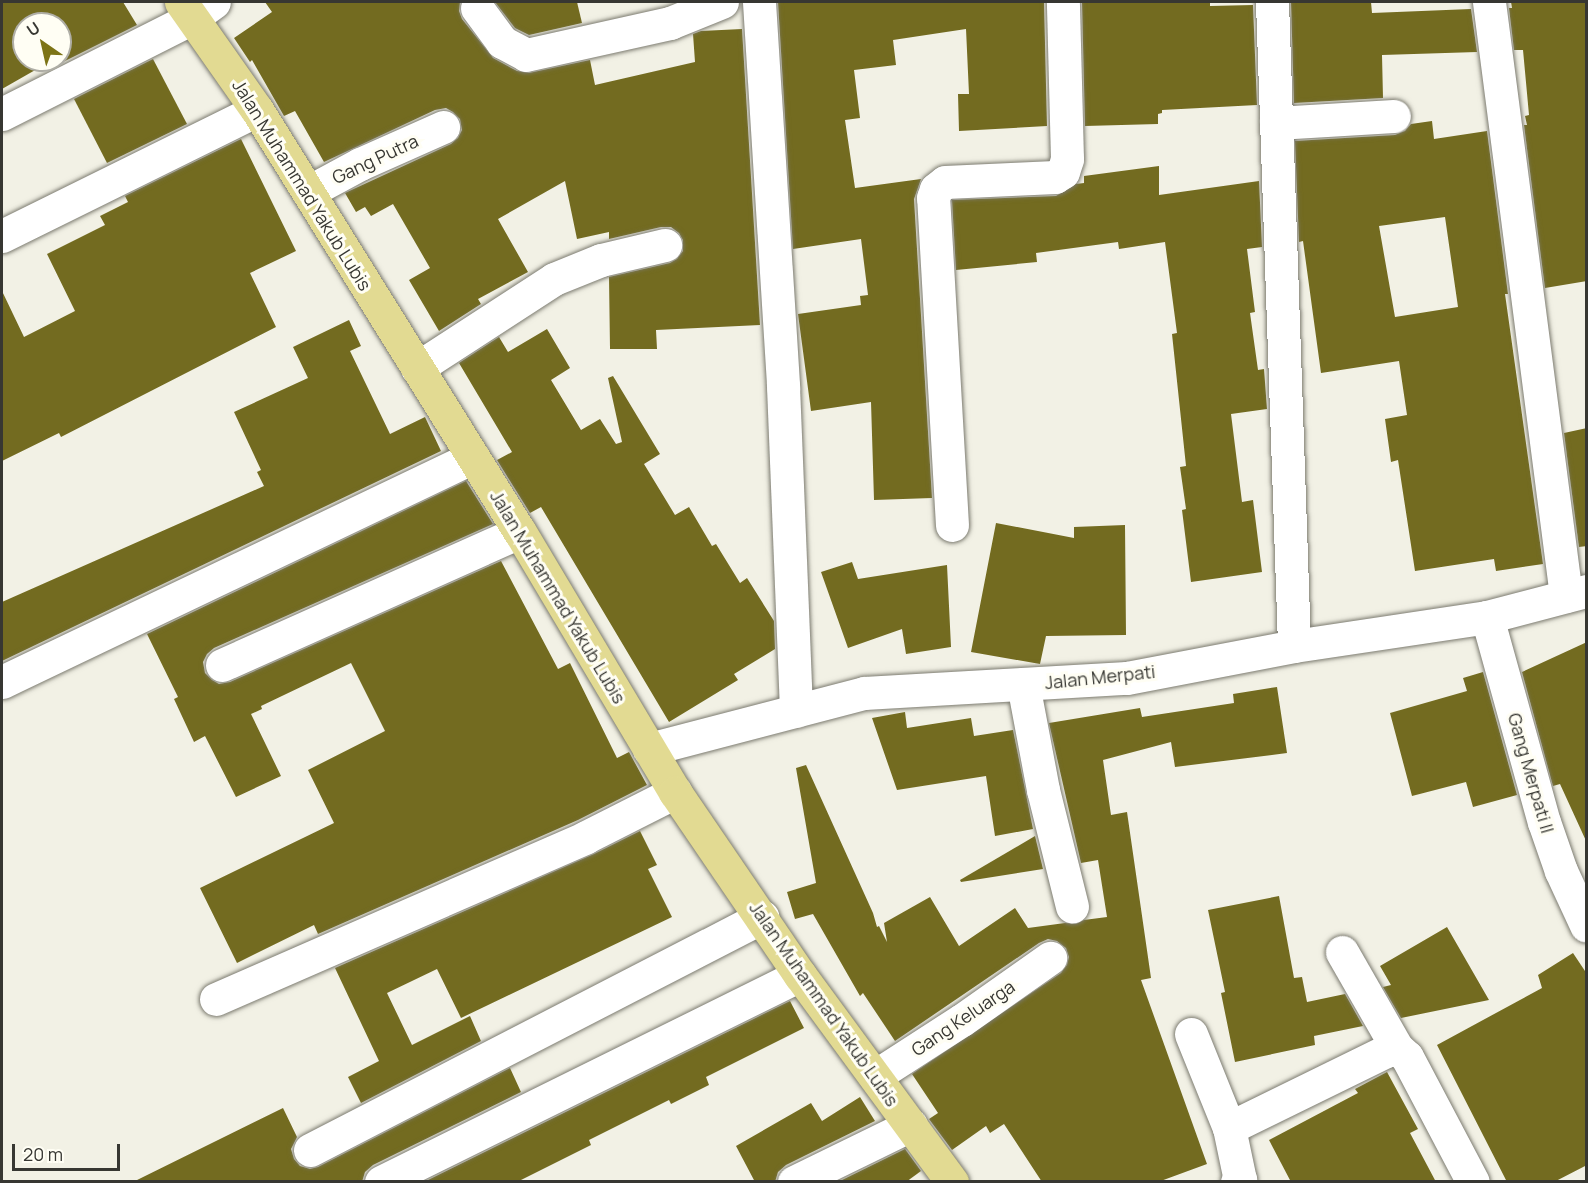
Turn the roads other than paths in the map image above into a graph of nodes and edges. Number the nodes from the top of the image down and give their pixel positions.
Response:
1 (722, 2) edge
2 (759, 2) edge
3 (1063, 2) edge
4 (1272, 2) edge
5 (1489, 2) edge
6 (196, 7) edge
7 (477, 8) dead end
8 (257, 110) junction
9 (2, 114) edge
10 (1394, 116) dead end
11 (1276, 123) junction
12 (443, 127) dead end
13 (308, 192) junction
14 (2, 236) edge
15 (665, 245) dead end
16 (417, 368) junction
17 (473, 457) junction
18 (952, 525) dead end
19 (520, 532) junction
20 (1576, 594) edge
21 (1487, 618) junction
22 (1294, 646) junction
23 (222, 665) dead end
24 (2, 682) edge
25 (1023, 684) junction
26 (796, 711) junction
27 (649, 749) junction
28 (675, 792) junction
29 (1072, 906) dead end
30 (762, 917) junction
31 (1587, 925) edge
32 (1342, 952) dead end
33 (1050, 958) dead end
34 (800, 975) junction
35 (216, 999) dead end
36 (1191, 1034) dead end
37 (1397, 1048) junction
38 (875, 1076) junction
39 (911, 1125) junction
40 (1229, 1128) junction
41 (310, 1150) dead end
42 (1239, 1181) edge
43 (381, 1182) edge
44 (794, 1182) edge
45 (952, 1182) edge
46 (1473, 1182) edge

1 - 7 street
2 - 26 street
3 - 18 street
4 - 11 street
5 - 20 street
6 - 8 main road, Jalan Muhammad Yakub Lubis
6 - 9 street
8 - 13 main road, Jalan Muhammad Yakub Lubis
8 - 14 street
10 - 11 street
11 - 22 street
12 - 13 street, Gang Putra
13 - 16 main road, Jalan Muhammad Yakub Lubis
15 - 16 street
16 - 17 main road, Jalan Muhammad Yakub Lubis
17 - 19 main road, Jalan Muhammad Yakub Lubis
17 - 24 street
19 - 23 street
19 - 27 main road, Jalan Muhammad Yakub Lubis
20 - 21 street, Jalan Merpati
21 - 22 street, Jalan Merpati
21 - 31 street, Gang Merpati II
22 - 25 street, Jalan Merpati
25 - 26 street, Jalan Merpati
25 - 29 street
26 - 27 street, Jalan Merpati
27 - 28 main road, Jalan Muhammad Yakub Lubis
28 - 30 main road, Jalan Muhammad Yakub Lubis
28 - 35 street
30 - 34 main road, Jalan Muhammad Yakub Lubis
30 - 41 street
32 - 37 street
33 - 38 street, Gang Keluarga
34 - 38 main road, Jalan Muhammad Yakub Lubis
34 - 43 street
36 - 40 street
37 - 40 street
37 - 46 street
38 - 39 main road, Jalan Muhammad Yakub Lubis
39 - 44 street
39 - 45 main road, Jalan Muhammad Yakub Lubis
40 - 42 street

